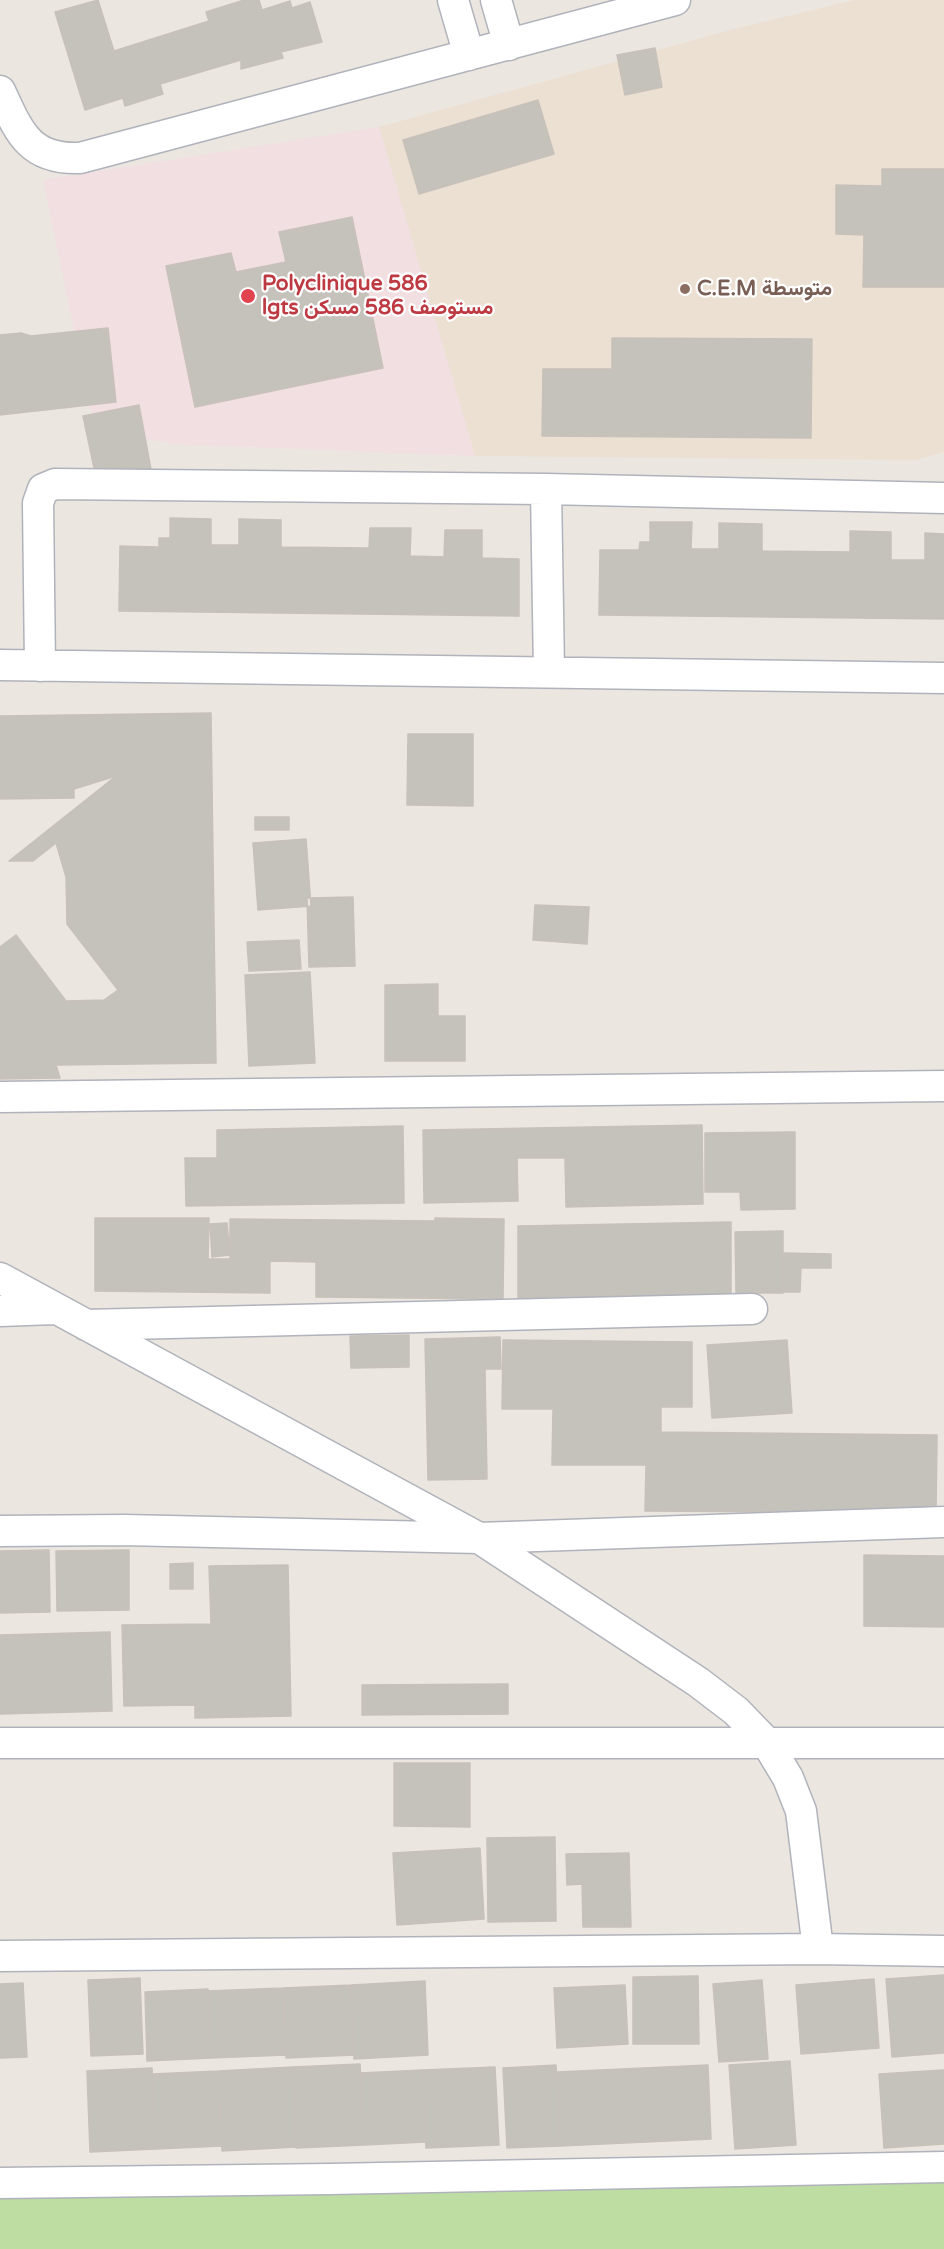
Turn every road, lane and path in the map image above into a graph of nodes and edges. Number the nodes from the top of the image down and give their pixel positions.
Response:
1 (453, 0) edge
2 (496, 0) edge
3 (675, 0) edge
4 (509, 45) junction
5 (469, 55) junction
6 (0, 91) edge
7 (546, 489) junction
8 (944, 498) edge
9 (0, 665) edge
10 (40, 666) junction
11 (549, 672) junction
12 (944, 678) edge
13 (944, 1086) edge
14 (0, 1097) edge
15 (0, 1278) edge
16 (55, 1309) junction
17 (752, 1309) dead end
18 (0, 1311) edge
19 (85, 1325) junction
20 (944, 1522) edge
21 (0, 1531) edge
22 (479, 1538) junction
23 (0, 1743) edge
24 (767, 1743) junction
25 (944, 1743) edge
26 (818, 1949) junction
27 (944, 1950) edge
28 (0, 1956) edge
29 (944, 2167) edge
30 (0, 2183) edge

1 - 5 street
2 - 4 street
3 - 4 street
4 - 5 street
5 - 6 street
7 - 8 street
7 - 10 street
7 - 11 street
9 - 10 street
10 - 11 street
11 - 12 street
13 - 14 street
15 - 16 street
16 - 18 street
16 - 19 street
17 - 19 street
19 - 22 street
20 - 22 street
21 - 22 street
22 - 24 street
23 - 24 street
24 - 25 street
24 - 26 street
26 - 27 street
26 - 28 street
29 - 30 street

